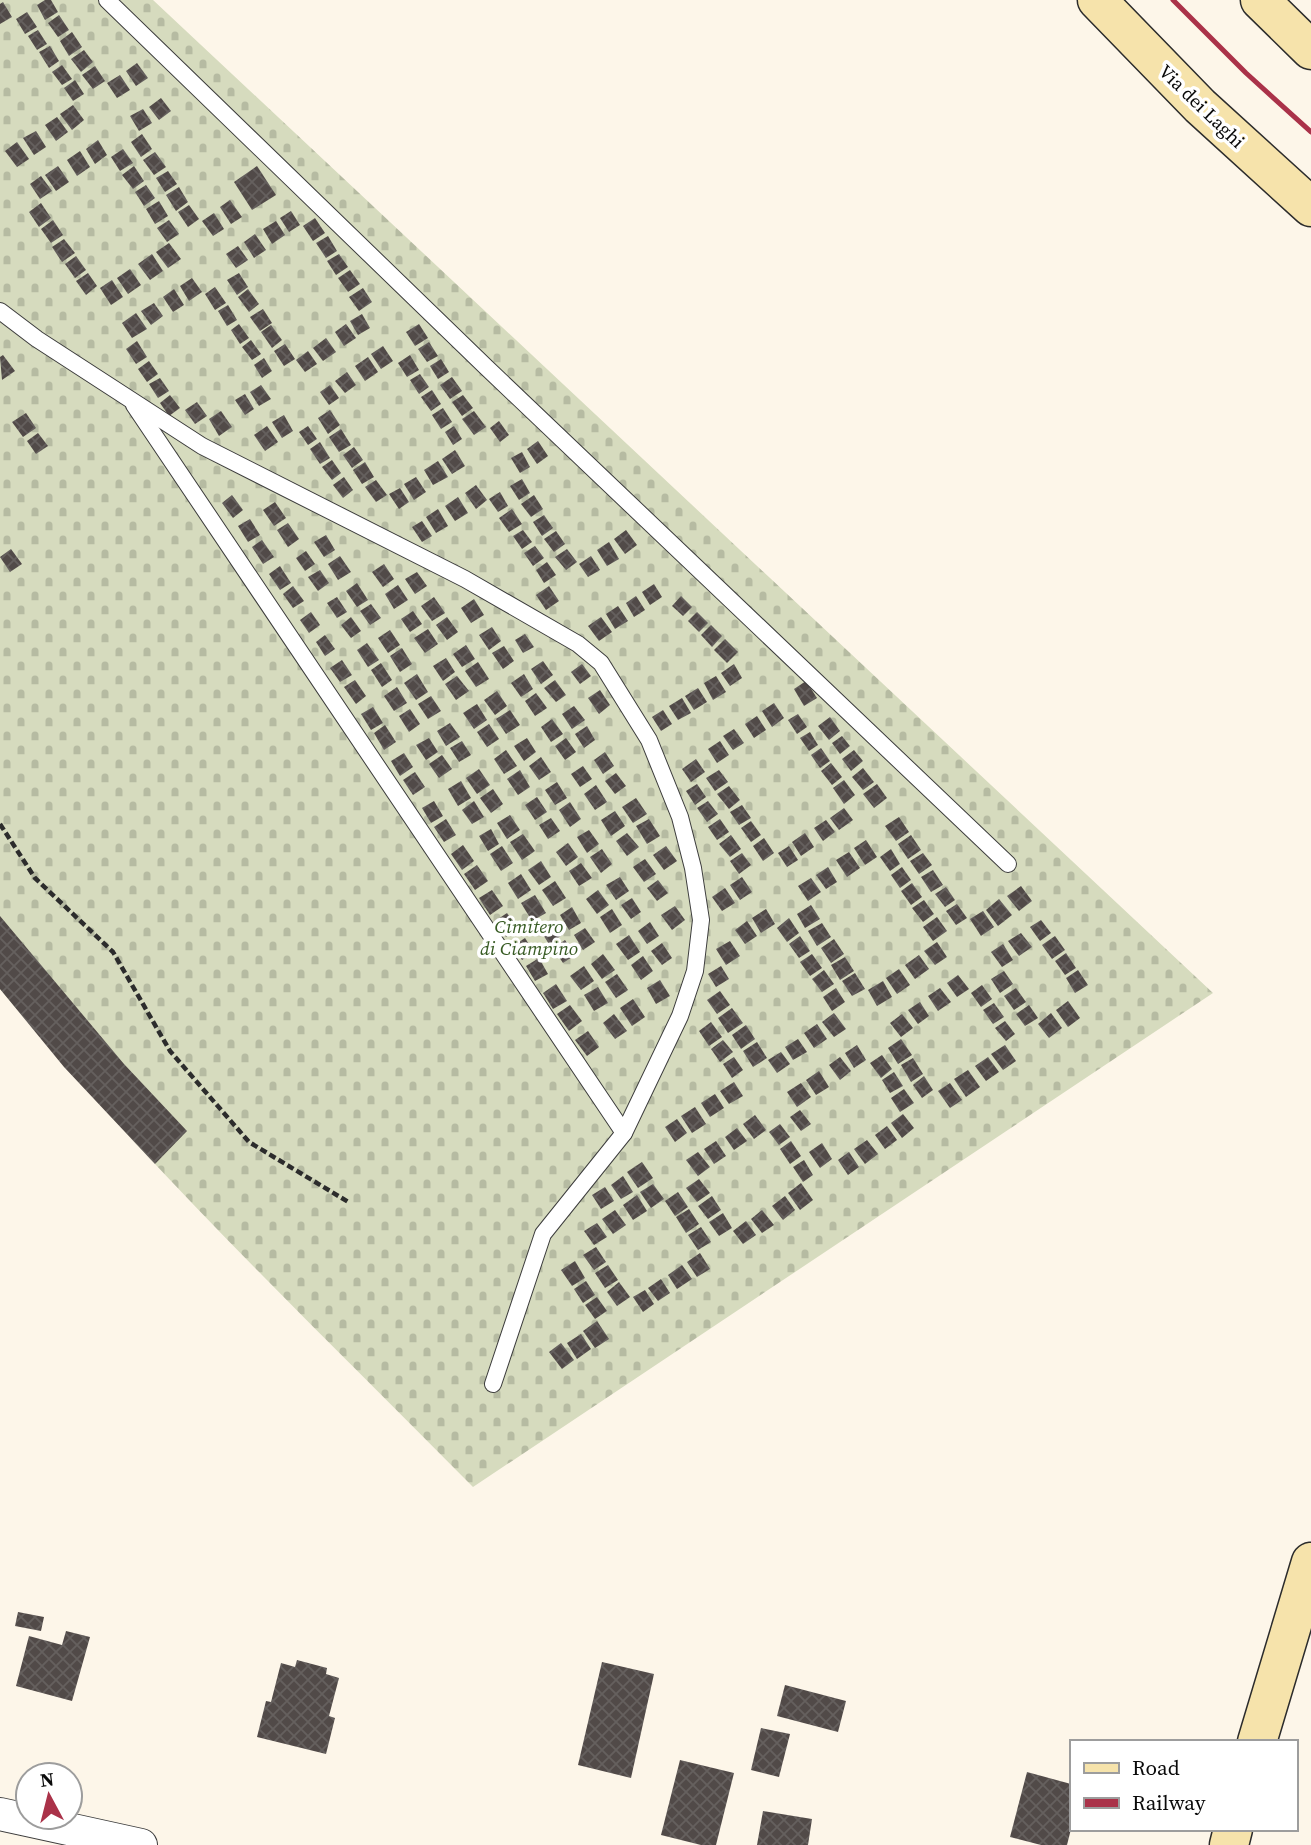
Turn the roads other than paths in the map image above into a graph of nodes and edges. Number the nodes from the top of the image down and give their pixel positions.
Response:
1 (107, 0) edge
2 (1097, 0) edge
3 (1260, 0) edge
4 (1311, 50) edge
5 (1311, 207) edge
6 (0, 311) edge
7 (131, 400) junction
8 (1008, 864) dead end
9 (624, 1133) junction
10 (493, 1384) dead end
11 (1311, 1562) edge
12 (1258, 1740) edge
13 (0, 1814) edge
14 (141, 1845) edge

1 - 8 lane
2 - 5 main road, Via dei Laghi
3 - 4 main road
6 - 7 lane
7 - 9 lane
7 - 9 lane
9 - 10 lane
11 - 12 main road
13 - 14 street

